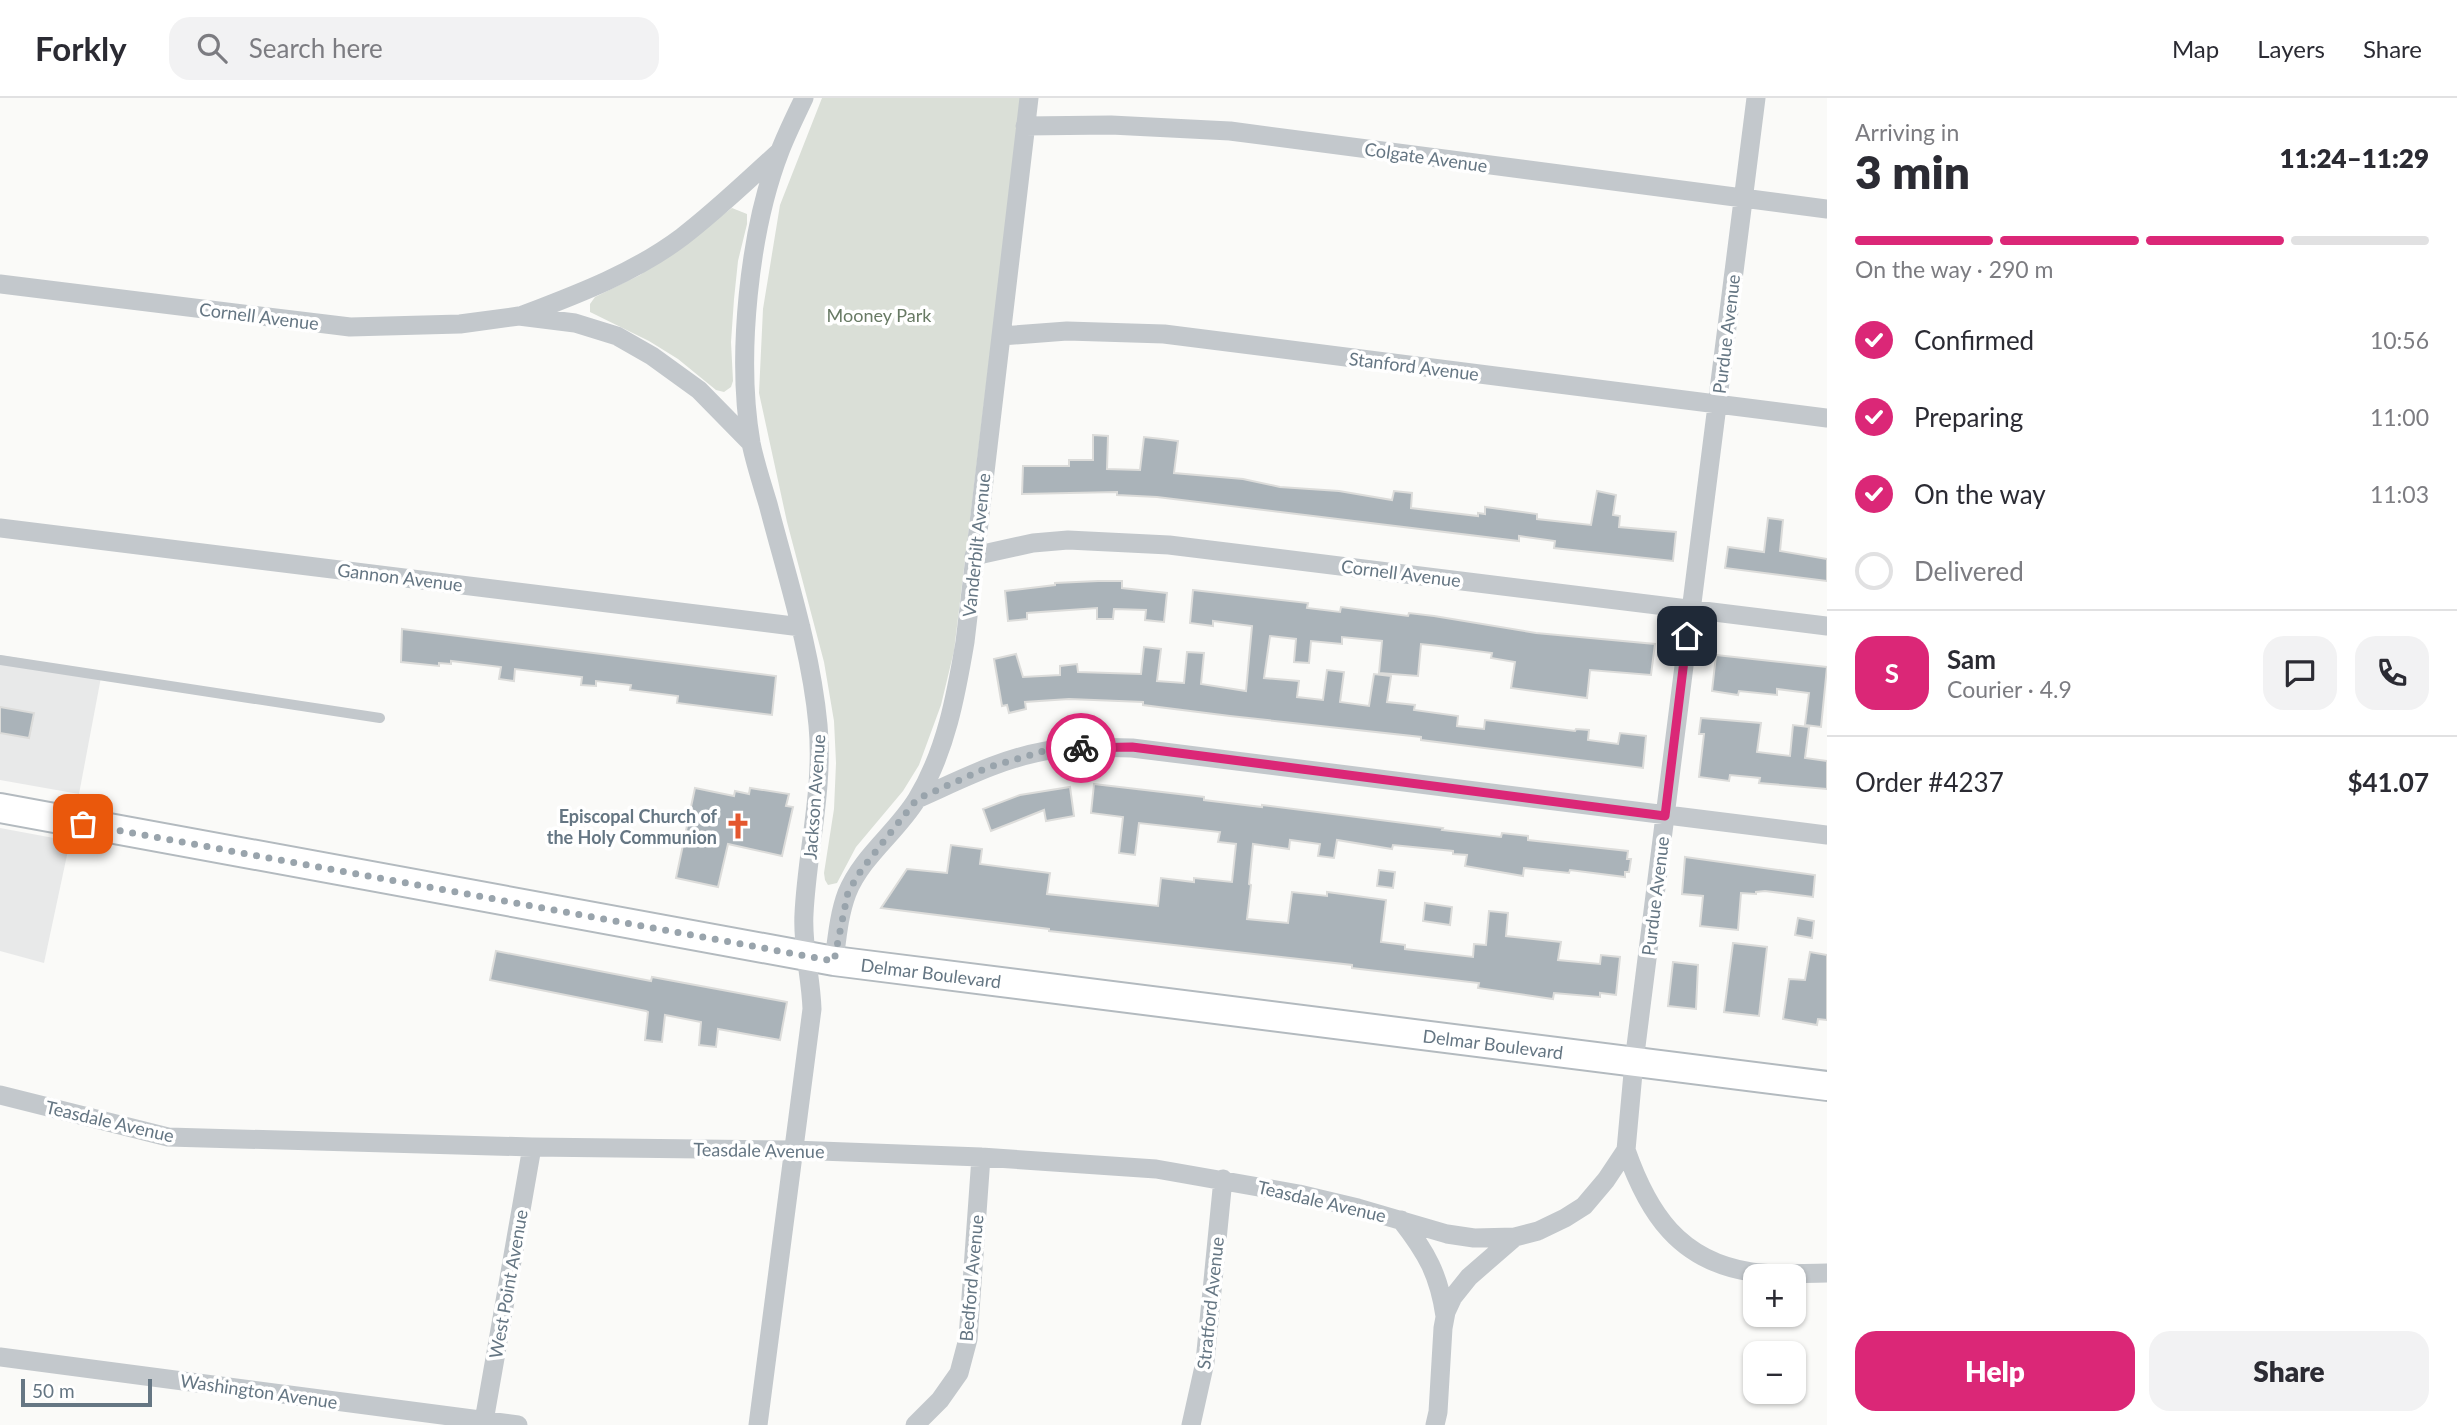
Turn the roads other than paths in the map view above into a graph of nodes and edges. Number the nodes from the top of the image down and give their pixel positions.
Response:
1 (804, 98) edge
2 (1029, 98) edge
3 (1756, 98) edge
4 (1025, 126) junction
5 (779, 152) junction
6 (1742, 199) junction
7 (1827, 209) edge
8 (0, 284) edge
9 (519, 316) junction
10 (1001, 336) junction
11 (1717, 405) junction
12 (1827, 418) edge
13 (751, 443) junction
14 (0, 528) edge
15 (974, 556) junction
16 (1690, 609) junction
17 (1827, 626) edge
18 (801, 627) junction
19 (0, 660) edge
20 (380, 718) dead end
21 (917, 799) junction
22 (0, 808) edge
23 (1665, 816) junction
24 (1827, 835) edge
25 (820, 958) junction
26 (1634, 1062) junction
27 (1827, 1086) edge
28 (0, 1095) edge
29 (532, 1147) junction
30 (793, 1150) junction
31 (1626, 1150) junction
32 (981, 1157) junction
33 (1223, 1179) junction
34 (1402, 1220) junction
35 (1515, 1237) junction
36 (1827, 1273) edge
37 (1445, 1317) junction
38 (0, 1357) edge
39 (484, 1421) junction
40 (1438, 1421) edge
41 (518, 1425) edge
42 (758, 1425) edge
43 (915, 1425) edge
44 (1191, 1425) edge

1 - 5 street, Jackson Avenue
2 - 4 street, Vanderbilt Avenue
3 - 6 street, Purdue Avenue
4 - 6 street, Colgate Avenue
4 - 10 street, Vanderbilt Avenue
5 - 9 street, Cornell Avenue
5 - 13 street, Jackson Avenue
6 - 7 street, Colgate Avenue
6 - 11 street, Purdue Avenue
8 - 9 street, Cornell Avenue
9 - 13 street, Cornell Avenue
10 - 11 street, Stanford Avenue
10 - 15 street, Vanderbilt Avenue
11 - 12 street, Stanford Avenue
11 - 16 street, Purdue Avenue
13 - 18 street, Jackson Avenue
14 - 18 street, Gannon Avenue
15 - 16 street, Cornell Avenue
15 - 21 street, Vanderbilt Avenue
16 - 17 street, Cornell Avenue
16 - 23 street, Purdue Avenue
18 - 25 street, Jackson Avenue
19 - 20 lane
21 - 23 street
21 - 25 street, Vanderbilt Avenue
22 - 25 main road, Delmar Boulevard
23 - 24 street
23 - 26 street, Purdue Avenue
25 - 26 main road, Delmar Boulevard
25 - 30 street, Jackson Avenue
26 - 27 main road, Delmar Boulevard
26 - 31 street, Purdue Avenue
28 - 29 street, Teasdale Avenue
29 - 30 street, Teasdale Avenue
29 - 39 street, West Point Avenue
30 - 32 street, Teasdale Avenue
30 - 42 street, Jackson Avenue
31 - 35 street, Purdue Avenue
31 - 36 street
32 - 33 street, Teasdale Avenue
32 - 43 street, Bedford Avenue
33 - 34 street, Teasdale Avenue
33 - 44 street, Stratford Avenue
34 - 35 street, Teasdale Avenue
34 - 37 street, Purdue Avenue
35 - 37 street, Purdue Avenue
37 - 40 street, Purdue Avenue
38 - 39 street, Washington Avenue
39 - 41 street, Washington Avenue

